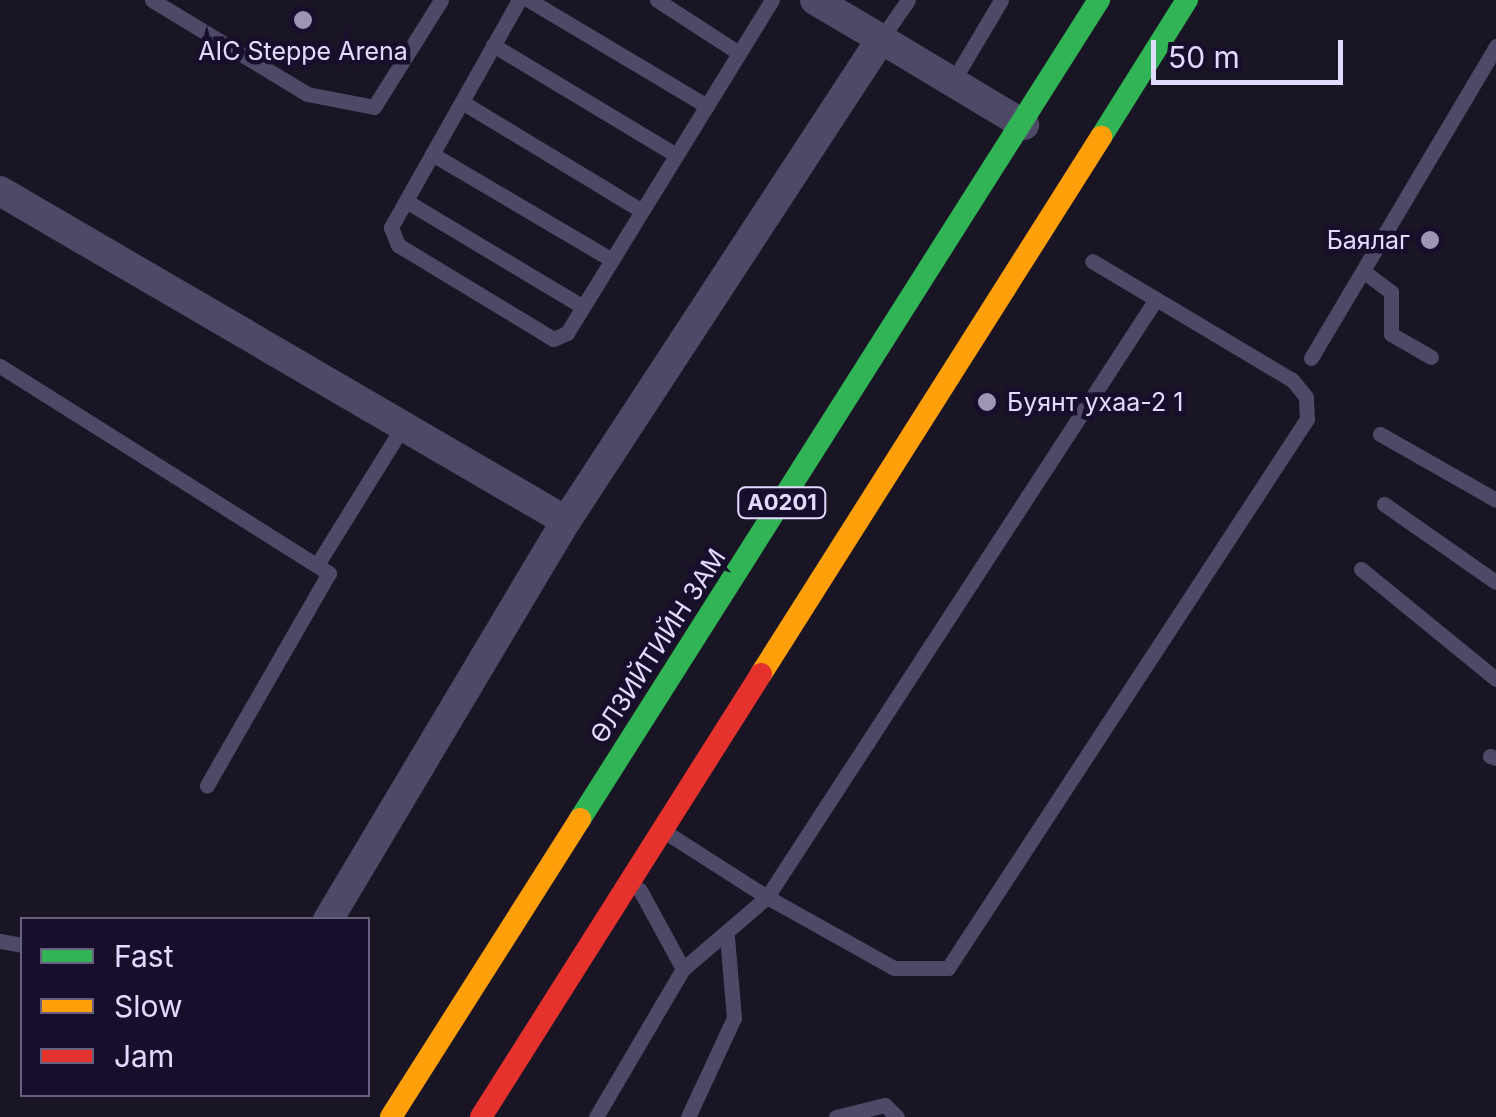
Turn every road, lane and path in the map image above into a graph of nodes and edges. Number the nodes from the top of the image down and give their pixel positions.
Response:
1 (152, 0) edge
2 (441, 0) edge
3 (518, 0) edge
4 (530, 0) edge
5 (657, 0) edge
6 (772, 0) edge
7 (815, 0) edge
8 (908, 0) edge
9 (1001, 0) edge
10 (1099, 0) edge
11 (1187, 0) edge
12 (881, 39) junction
13 (493, 45) junction
14 (1496, 46) edge
15 (739, 53) junction
16 (953, 81) junction
17 (462, 102) junction
18 (707, 106) junction
19 (1024, 125) junction
20 (432, 154) junction
21 (676, 156) junction
22 (0, 192) edge
23 (406, 200) junction
24 (642, 211) junction
25 (612, 260) junction
26 (1092, 261) dead end
27 (1363, 271) junction
28 (1156, 300) junction
29 (583, 307) junction
30 (1431, 357) dead end
31 (1311, 358) dead end
32 (0, 366) edge
33 (402, 426) junction
34 (1380, 434) dead end
35 (1496, 500) edge
36 (1384, 504) dead end
37 (566, 520) junction
38 (320, 560) junction
39 (1362, 569) dead end
40 (1496, 582) edge
41 (1496, 679) edge
42 (206, 785) dead end
43 (662, 830) junction
44 (633, 876) junction
45 (767, 898) junction
46 (330, 917) edge
47 (727, 936) junction
48 (683, 969) junction
49 (390, 1117) edge
50 (481, 1117) edge
51 (596, 1117) edge
52 (688, 1117) edge
53 (836, 1117) edge
54 (897, 1117) edge

1 - 2 lane
3 - 13 lane
4 - 18 lane
5 - 15 lane
6 - 15 lane
7 - 12 street
8 - 12 lane
9 - 16 lane
10 - 19 highway, ӨЛЗИЙТИЙН ЗАМ / A0201
11 - 43 highway, A0201
12 - 16 street
12 - 37 street
13 - 17 lane
13 - 21 lane
14 - 27 lane
15 - 18 lane
16 - 19 street
17 - 20 lane
17 - 24 lane
18 - 21 lane
19 - 49 highway, ӨЛЗИЙТИЙН ЗАМ / A0201
20 - 23 lane
20 - 25 lane
21 - 24 lane
22 - 33 street
23 - 29 lane
23 - 29 lane
24 - 25 lane
25 - 29 lane
26 - 28 lane
27 - 30 lane
27 - 31 lane
28 - 45 lane
28 - 45 lane
32 - 38 lane
33 - 37 street
33 - 38 lane
34 - 35 lane
36 - 40 lane
37 - 46 street
38 - 42 lane
39 - 41 lane
43 - 44 highway, A0201
43 - 45 lane
44 - 48 lane
44 - 50 highway, A0201
45 - 47 lane
47 - 48 lane
47 - 52 lane
48 - 51 lane
53 - 54 lane

